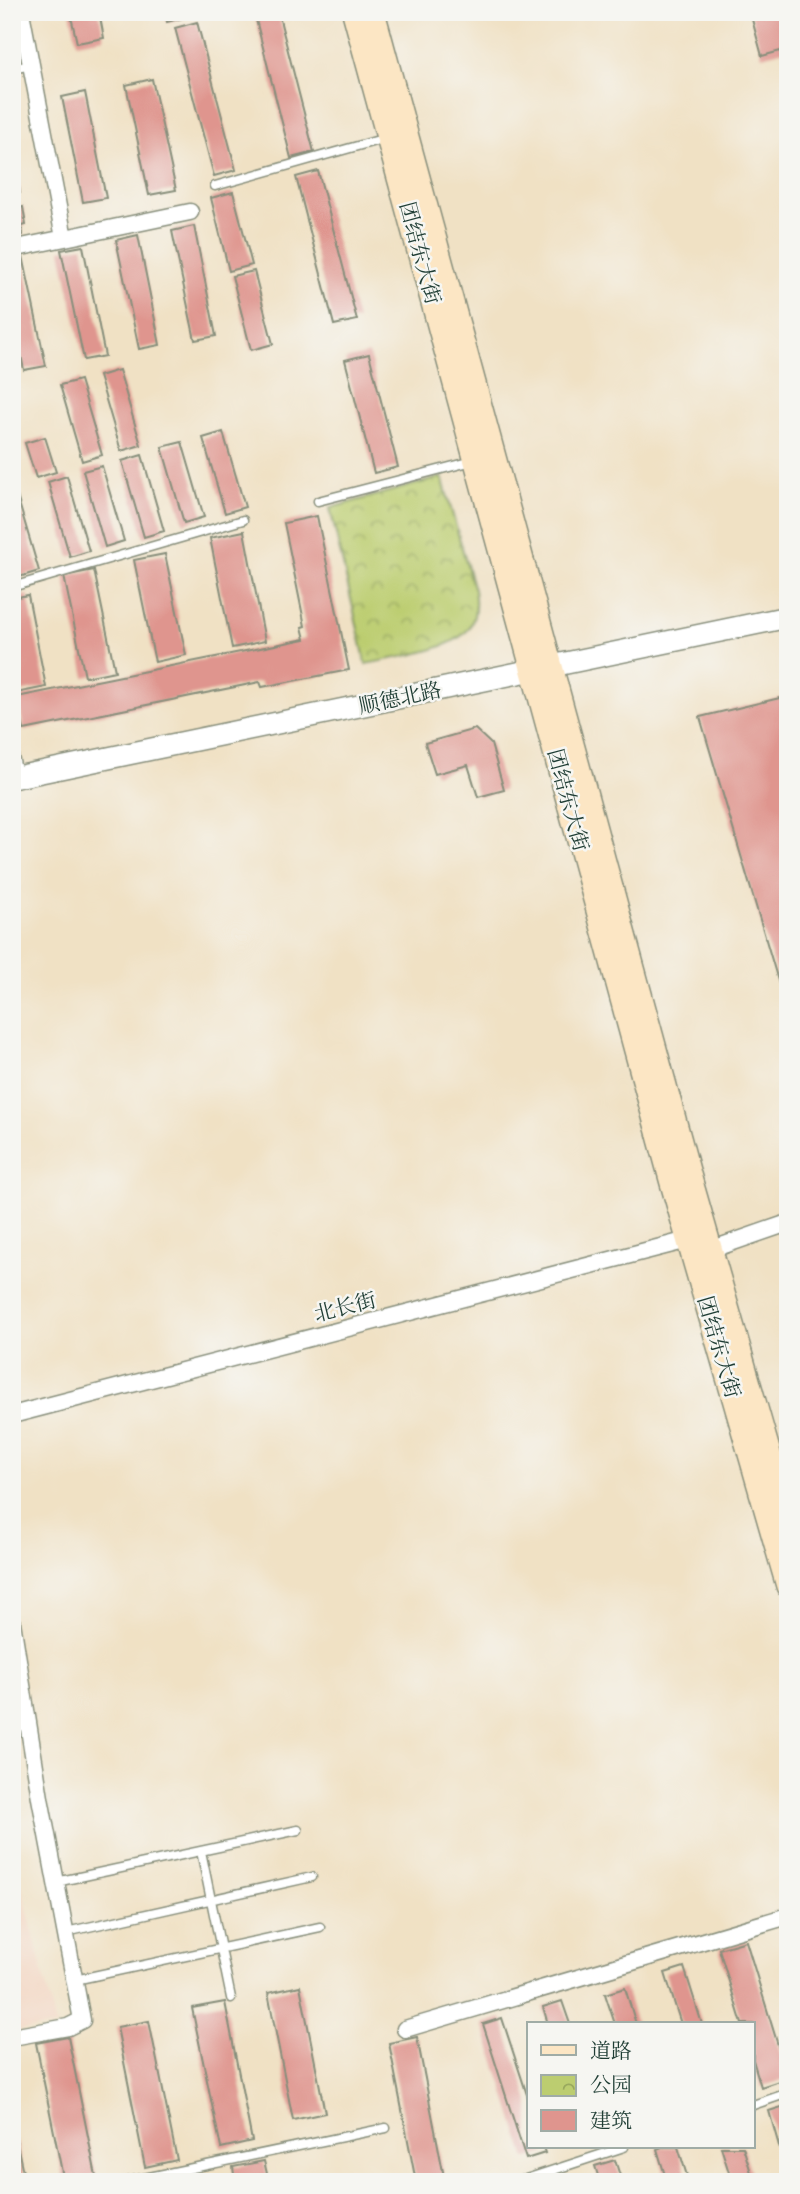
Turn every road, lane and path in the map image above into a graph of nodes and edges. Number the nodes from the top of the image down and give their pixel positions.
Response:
1 (21, 12) edge
2 (354, 12) edge
3 (373, 12) edge
4 (31, 65) junction
5 (12, 69) edge
6 (388, 138) junction
7 (215, 186) dead end
8 (190, 212) dead end
9 (64, 238) junction
10 (12, 249) edge
11 (476, 460) junction
12 (317, 501) dead end
13 (243, 520) dead end
14 (12, 587) edge
15 (788, 617) edge
16 (542, 669) junction
17 (12, 747) edge
18 (15, 777) edge
19 (788, 1223) edge
20 (688, 1240) junction
21 (710, 1250) junction
22 (12, 1415) edge
23 (788, 1520) edge
24 (788, 1586) edge
25 (12, 1622) edge
26 (298, 1830) dead end
27 (201, 1851) junction
28 (312, 1877) dead end
29 (57, 1882) junction
30 (211, 1899) junction
31 (788, 1916) edge
32 (320, 1927) dead end
33 (66, 1932) junction
34 (221, 1948) junction
35 (75, 1980) junction
36 (231, 1998) dead end
37 (405, 2029) dead end
38 (12, 2037) edge
39 (788, 2093) edge
40 (754, 2105) edge
41 (386, 2128) dead end
42 (621, 2148) edge
43 (125, 2182) edge
44 (517, 2182) edge

1 - 4 street
2 - 6 main road, 团结东大街
3 - 16 main road, 团结东大街
4 - 5 lane
4 - 9 street
6 - 7 lane
6 - 11 main road, 团结东大街
8 - 9 street
9 - 10 street
11 - 12 lane
11 - 16 main road, 团结东大街
13 - 14 lane
15 - 16 street, 顺德北路
16 - 18 street, 顺德北路
16 - 20 main road, 团结东大街
16 - 21 main road, 团结东大街
17 - 18 lane
19 - 21 street
20 - 22 street, 北长街
20 - 24 main road, 团结东大街
21 - 23 main road, 团结东大街
25 - 29 street
26 - 27 lane
27 - 29 lane
27 - 30 lane
28 - 30 lane
29 - 33 street
30 - 33 lane
30 - 34 lane
31 - 37 street
32 - 34 lane
33 - 35 street
34 - 35 lane
34 - 36 lane
35 - 38 street
39 - 40 lane
41 - 43 lane
42 - 44 lane

